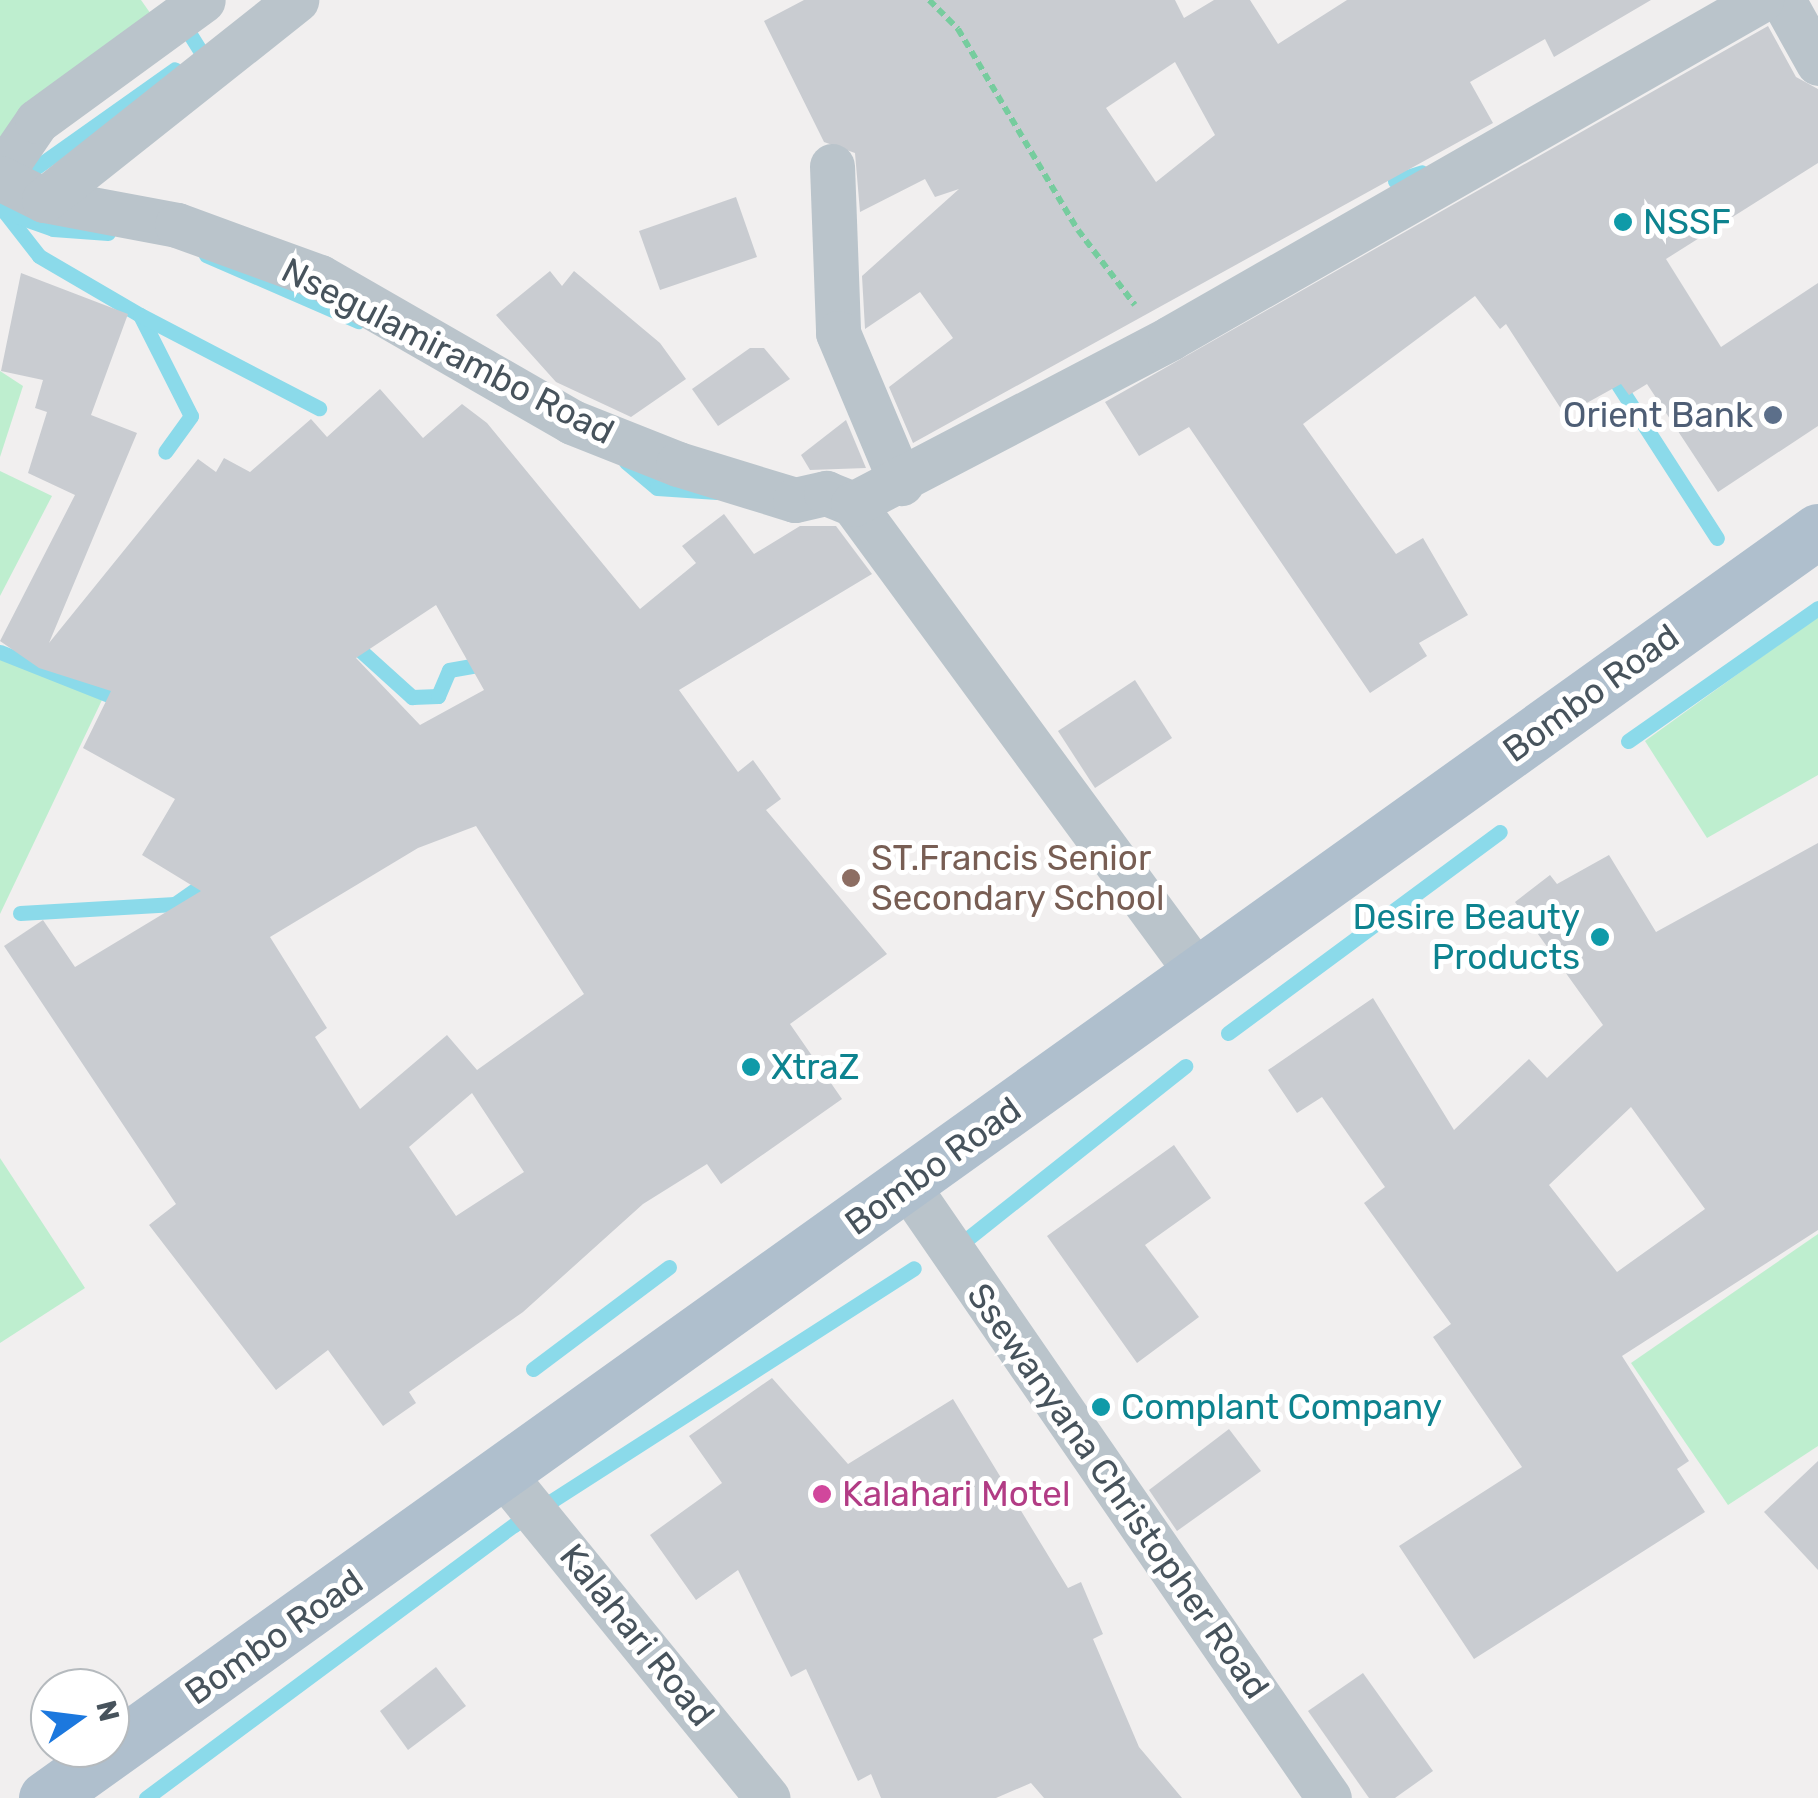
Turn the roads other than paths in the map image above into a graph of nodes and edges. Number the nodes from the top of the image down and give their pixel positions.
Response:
1 (203, 0) edge
2 (296, 0) edge
3 (1760, 0) edge
4 (1782, 0) edge
5 (1818, 63) edge
6 (832, 166) dead end
7 (0, 177) edge
8 (44, 200) junction
9 (901, 484) junction
10 (853, 504) junction
11 (1818, 530) edge
12 (1198, 974) junction
13 (907, 1184) junction
14 (504, 1474) junction
15 (46, 1798) edge
16 (767, 1798) edge
17 (1329, 1798) edge

1 - 7 street
2 - 8 street
3 - 9 street
4 - 5 street
6 - 9 street
7 - 8 street, Nsegulamirambo Road
8 - 10 street, Nsegulamirambo Road
9 - 10 street
10 - 12 street
11 - 12 main road, Bombo Road
12 - 13 main road, Bombo Road
13 - 14 main road, Bombo Road
13 - 17 street, Ssewanyana Christopher Road
14 - 15 main road, Bombo Road
14 - 16 street, Kalahari Road

